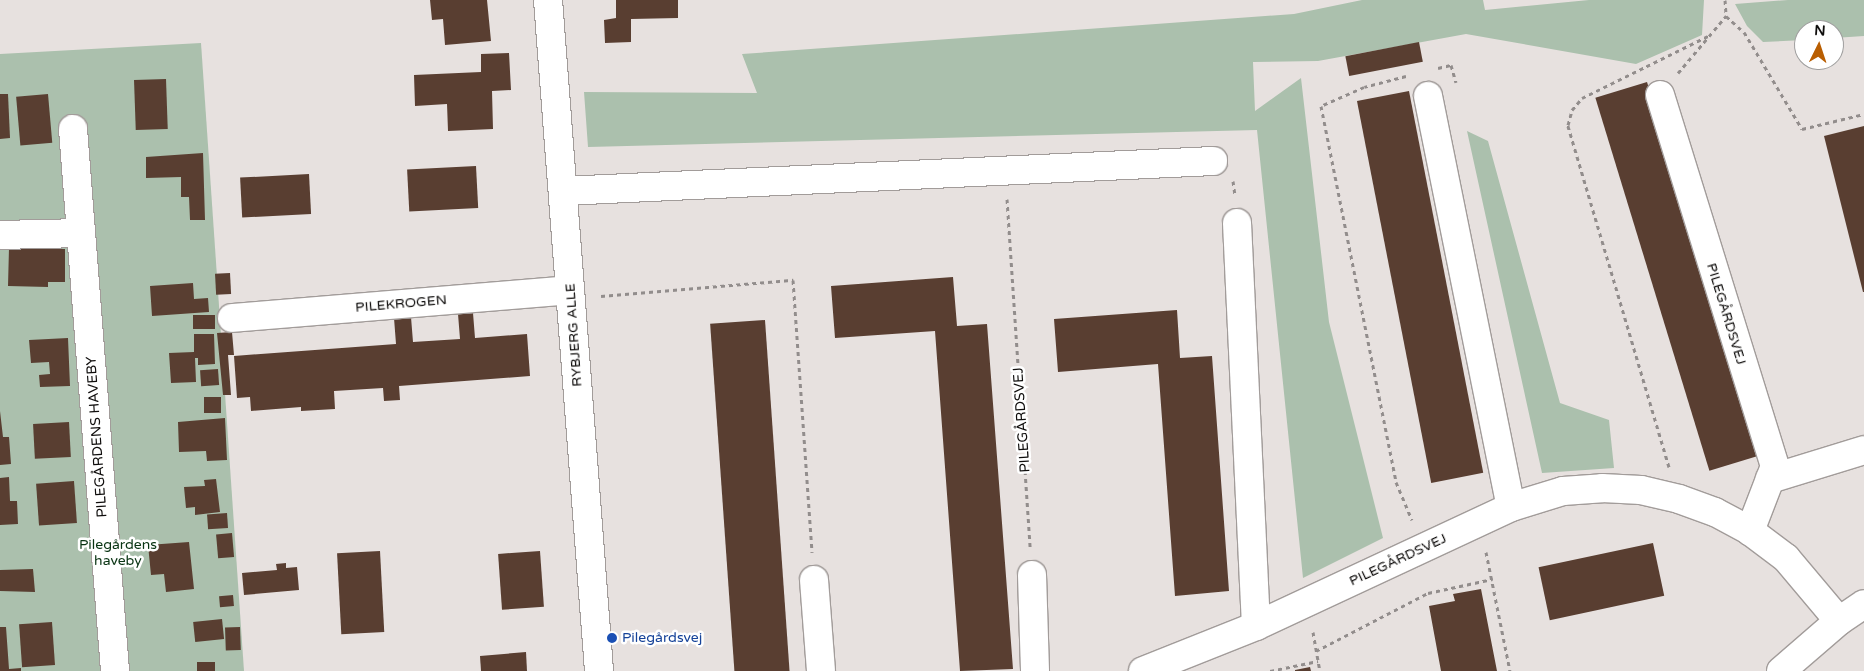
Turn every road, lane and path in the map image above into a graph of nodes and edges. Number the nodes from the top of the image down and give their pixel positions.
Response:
1 (548, 0) edge
2 (1725, 0) edge
3 (1726, 16) junction
4 (1710, 35) junction
5 (1434, 69) dead end
6 (1432, 85) junction
7 (1660, 95) joint
8 (1864, 114) edge
9 (73, 129) dead end
10 (1213, 162) dead end
11 (1005, 170) junction
12 (563, 191) junction
13 (1237, 223) dead end
14 (81, 233) junction
15 (0, 235) edge
16 (571, 294) junction
17 (232, 318) dead end
18 (1864, 450) edge
19 (1770, 479) junction
20 (1679, 499) junction
21 (1511, 507) junction
22 (1480, 521) junction
23 (1750, 531) junction
24 (1425, 547) junction
25 (1032, 575) joint
26 (1492, 579) junction
27 (814, 580) joint
28 (1307, 603) junction
29 (1864, 604) edge
30 (1839, 620) junction
31 (1256, 626) junction
32 (1316, 651) junction
33 (1318, 661) junction
34 (115, 671) edge
35 (598, 671) edge
36 (821, 671) edge
37 (1035, 671) edge
38 (1143, 671) edge
39 (1270, 671) edge
40 (1320, 671) edge
41 (1510, 671) edge
42 (1781, 671) edge

1 - 12 street, RYBJERG ALLE
2 - 3 path
3 - 4 path
3 - 8 path
4 - 7 path
4 - 20 path
5 - 6 path
6 - 21 street
6 - 24 path
7 - 19 street, PILEGÅRDSVEJ
9 - 14 street, PILEGÅRDENS HAVEBY
10 - 11 street
11 - 12 street
11 - 25 path, PILEGÅRDSVEJ
12 - 16 street, RYBJERG ALLE
13 - 31 street
14 - 15 street
14 - 34 street, PILEGÅRDENS HAVEBY
16 - 17 street, PILEKROGEN
16 - 27 path
16 - 35 street, RYBJERG ALLE
18 - 19 street
19 - 23 street, PILEGÅRDSVEJ
20 - 21 street, PILEGÅRDSVEJ
20 - 23 street, PILEGÅRDSVEJ
21 - 22 street, PILEGÅRDSVEJ
22 - 24 street, PILEGÅRDSVEJ
22 - 26 path
23 - 30 street, PILEGÅRDSVEJ
24 - 28 street, PILEGÅRDSVEJ
25 - 37 street
26 - 32 path
26 - 41 path
27 - 36 street
28 - 31 street, PILEGÅRDSVEJ
28 - 32 path
29 - 30 street
30 - 42 street
31 - 38 street, PILEGÅRDSVEJ
32 - 33 path
33 - 39 path
33 - 40 path

